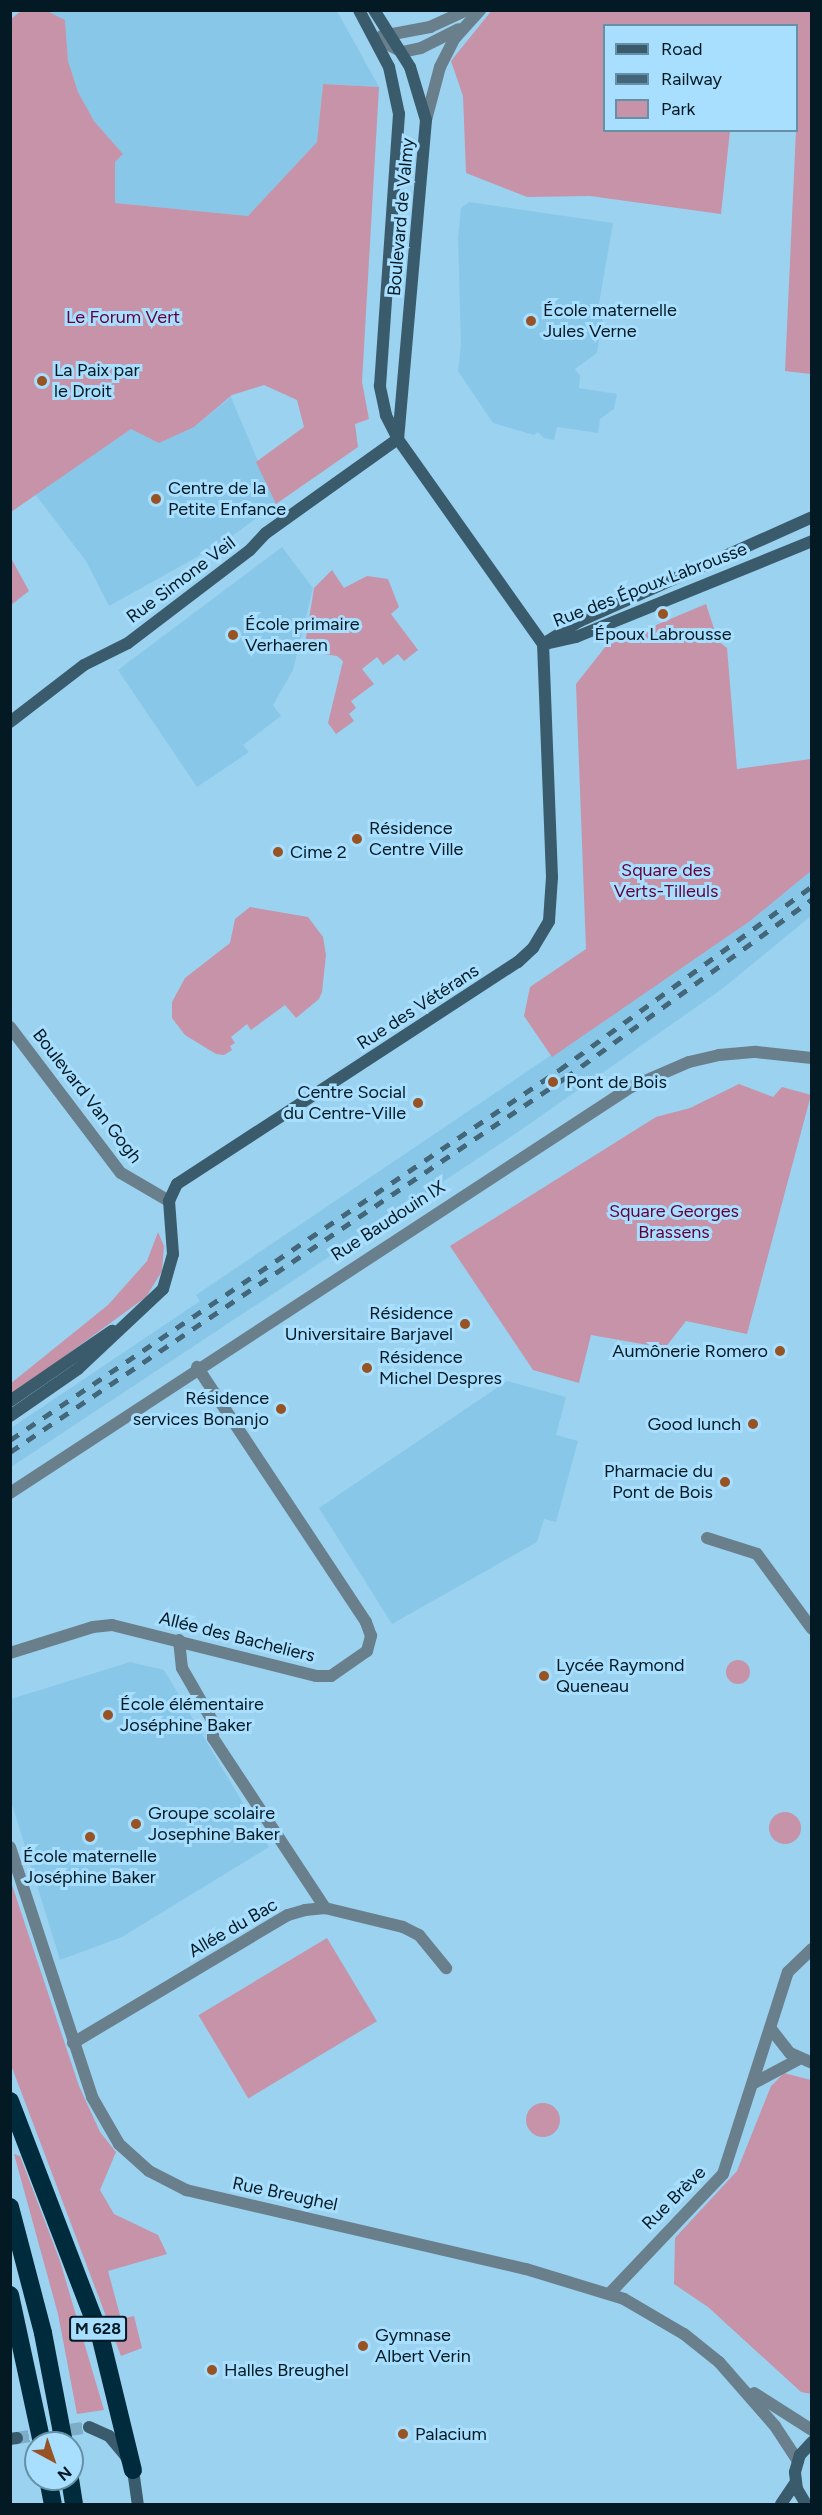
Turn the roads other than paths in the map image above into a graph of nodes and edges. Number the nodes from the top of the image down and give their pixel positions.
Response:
1 (359, 10) edge
2 (374, 10) edge
3 (480, 10) edge
4 (467, 17) edge
5 (391, 34) junction
6 (374, 37) junction
7 (402, 52) junction
8 (426, 120) junction
9 (398, 439) junction
10 (812, 517) edge
11 (812, 541) edge
12 (543, 644) junction
13 (10, 722) edge
14 (10, 1028) edge
15 (812, 1058) edge
16 (169, 1201) junction
17 (143, 1311) junction
18 (198, 1367) junction
19 (10, 1401) edge
20 (10, 1416) edge
21 (10, 1493) edge
22 (707, 1538) dead end
23 (812, 1629) edge
24 (179, 1640) junction
25 (10, 1653) edge
26 (10, 1847) edge
27 (325, 1908) junction
28 (812, 1949) edge
29 (446, 1968) dead end
30 (771, 2029) junction
31 (72, 2043) junction
32 (797, 2060) junction
33 (812, 2063) edge
34 (754, 2083) junction
35 (10, 2101) edge
36 (10, 2207) edge
37 (610, 2292) junction
38 (10, 2295) edge
39 (739, 2382) junction
40 (89, 2427) tunnel mouth
41 (812, 2430) edge
42 (39, 2431) edge
43 (62, 2431) edge
44 (812, 2442) edge
45 (798, 2461) junction
46 (134, 2470) junction
47 (795, 2483) junction
48 (138, 2505) edge
49 (781, 2505) edge
50 (806, 2505) edge

1 - 6 main road, Boulevard de Valmy
2 - 5 main road, Boulevard de Valmy
3 - 4 street
4 - 5 street
4 - 7 street
4 - 8 street
5 - 6 street
5 - 7 main road, Boulevard de Valmy
6 - 7 street
6 - 9 main road, Boulevard de Valmy
7 - 8 main road, Boulevard de Valmy
8 - 9 main road, Boulevard de Valmy
9 - 12 main road, Boulevard de Valmy
9 - 13 main road, Rue Simone Veil
10 - 12 main road, Rue des Époux Labrousse
11 - 12 main road, Rue des Époux Labrousse
12 - 16 main road, Rue des Vétérans
14 - 16 street, Boulevard Van Gogh
15 - 18 street, Rue Baudouin IX
16 - 17 main road
17 - 19 main road
17 - 20 main road
18 - 21 street, Rue Baudouin IX
18 - 24 street, Allée des Bacheliers
22 - 23 street
24 - 25 street, Allée des Bacheliers
24 - 27 street
26 - 31 street, Rue Breughel
27 - 29 street, Allée du Bac
27 - 31 street, Allée du Bac
28 - 30 street, Rue Brève
30 - 32 street
30 - 34 street, Rue Brève
31 - 37 street, Rue Breughel
32 - 33 street
32 - 34 street
34 - 37 street, Rue Brève
35 - 46 highway, M 628
36 - 43 highway
37 - 39 street, Rue Breughel
38 - 42 highway
39 - 41 street, Rue Breughel
39 - 45 street, Rue Breughel
40 - 46 main road
44 - 45 main road
45 - 47 main road
46 - 48 main road, M 628
47 - 49 main road
47 - 50 main road

